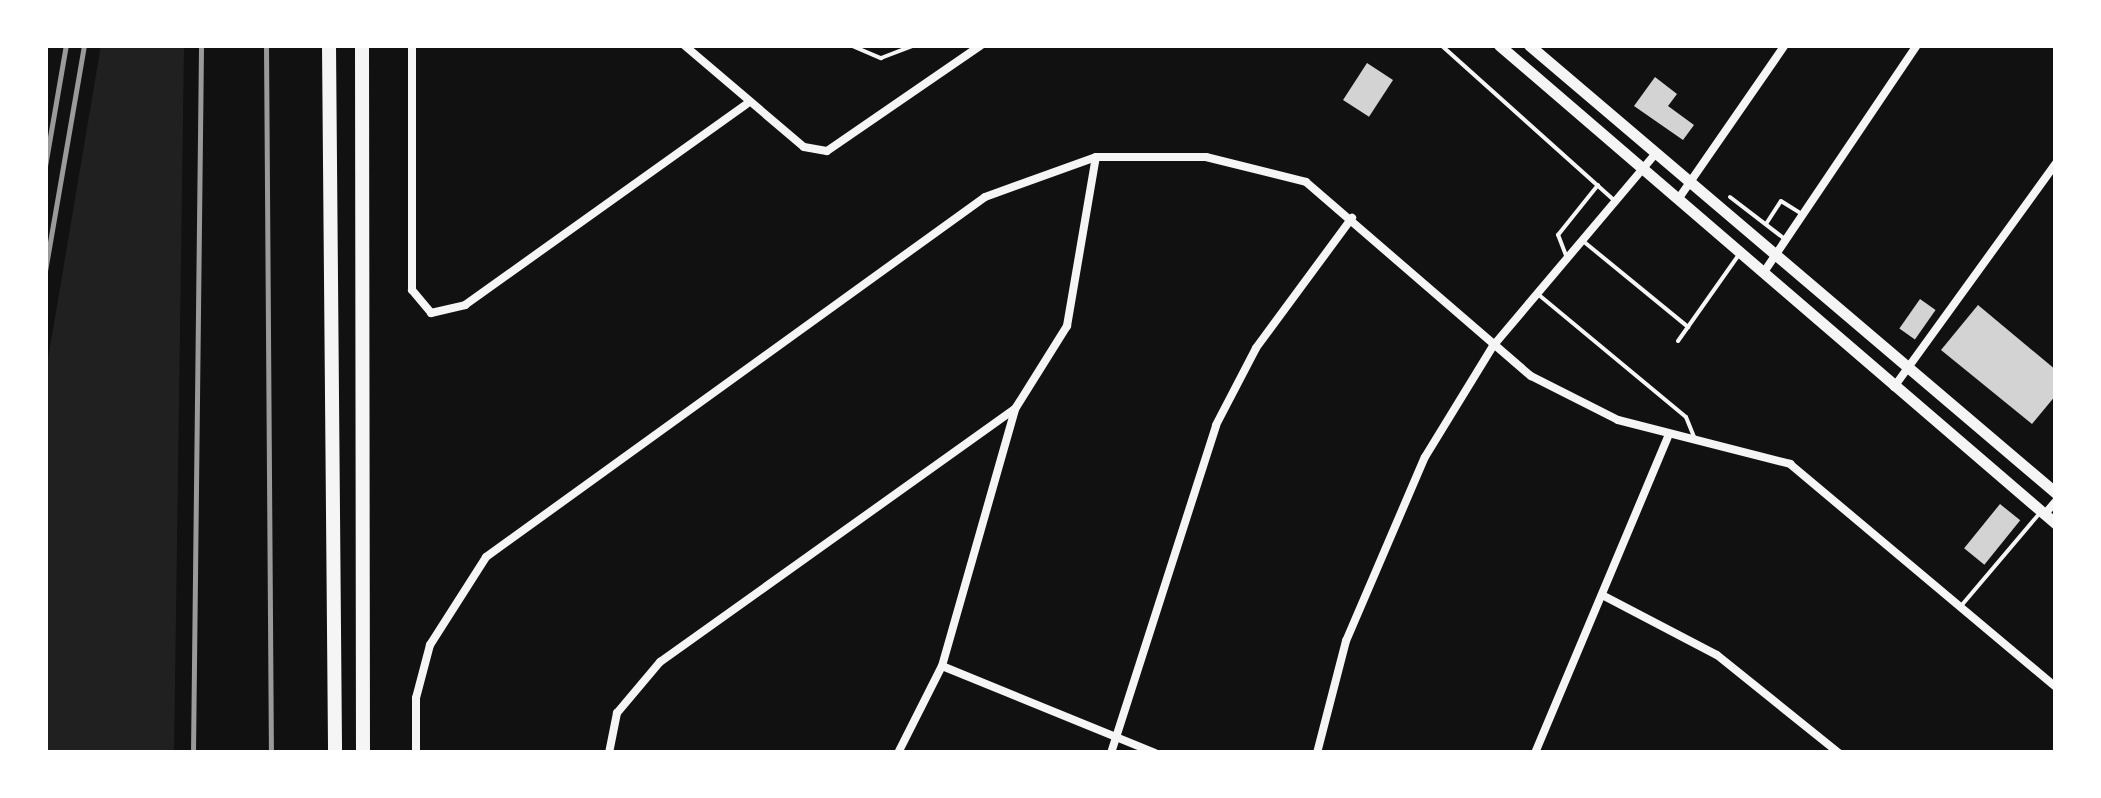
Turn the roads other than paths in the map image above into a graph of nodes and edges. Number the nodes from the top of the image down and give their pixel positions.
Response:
1 (329, 45) edge
2 (365, 45) edge
3 (412, 45) edge
4 (684, 45) edge
5 (850, 45) edge
6 (915, 45) edge
7 (980, 45) edge
8 (1441, 45) edge
9 (1498, 45) edge
10 (1785, 45) edge
11 (1916, 45) edge
12 (1533, 46) edge
13 (1522, 65) junction
14 (747, 104) junction
15 (1656, 152) junction
16 (1096, 157) junction
17 (2056, 162) edge
18 (1642, 169) junction
19 (1691, 182) junction
20 (1598, 185) junction
21 (1730, 197) dead end
22 (1679, 198) junction
23 (1615, 201) junction
24 (1802, 214) junction
25 (1352, 218) junction
26 (1766, 224) junction
27 (1582, 240) junction
28 (1786, 240) junction
29 (1741, 252) junction
30 (1776, 254) junction
31 (1568, 258) junction
32 (1764, 272) junction
33 (1538, 294) junction
34 (1688, 327) junction
35 (1678, 342) dead end
36 (1493, 346) junction
37 (1910, 369) junction
38 (1894, 388) junction
39 (1015, 408) junction
40 (1669, 434) junction
41 (1695, 440) junction
42 (2056, 492) edge
43 (2056, 501) edge
44 (2042, 513) junction
45 (2056, 524) edge
46 (1604, 596) junction
47 (1961, 606) junction
48 (942, 666) junction
49 (2056, 687) edge
50 (1116, 737) junction
51 (335, 753) edge
52 (364, 753) edge
53 (416, 753) edge
54 (609, 753) edge
55 (898, 753) edge
56 (1111, 753) edge
57 (1155, 753) edge
58 (1317, 753) edge
59 (1535, 753) edge
60 (1839, 753) edge

1 - 51 highway
2 - 52 highway
3 - 14 street
4 - 14 street
5 - 6 lane
7 - 14 street
8 - 20 lane
9 - 13 main road
10 - 19 street
11 - 24 street
12 - 13 street
12 - 15 main road
13 - 18 main road
15 - 18 street
15 - 19 main road
16 - 25 street
16 - 39 street
16 - 53 street
17 - 37 street
18 - 22 main road
18 - 23 street
19 - 22 street
19 - 30 main road
20 - 23 lane
20 - 31 lane
21 - 26 lane
22 - 29 main road
23 - 27 street
24 - 26 lane
24 - 28 street
25 - 36 street
25 - 50 street
26 - 28 lane
27 - 31 street
27 - 34 lane
28 - 30 street
29 - 32 main road
29 - 34 lane
30 - 32 street
30 - 37 main road
31 - 33 street
32 - 38 main road
33 - 36 street
33 - 41 lane
34 - 35 lane
36 - 40 street
36 - 58 street
37 - 38 street
37 - 42 main road
38 - 44 main road
39 - 48 street
39 - 54 street
40 - 41 street
40 - 46 street
41 - 47 street
43 - 44 street
44 - 45 main road
44 - 47 lane
46 - 59 street
46 - 60 street
47 - 49 street
48 - 50 street
48 - 55 street
50 - 56 street
50 - 57 street

